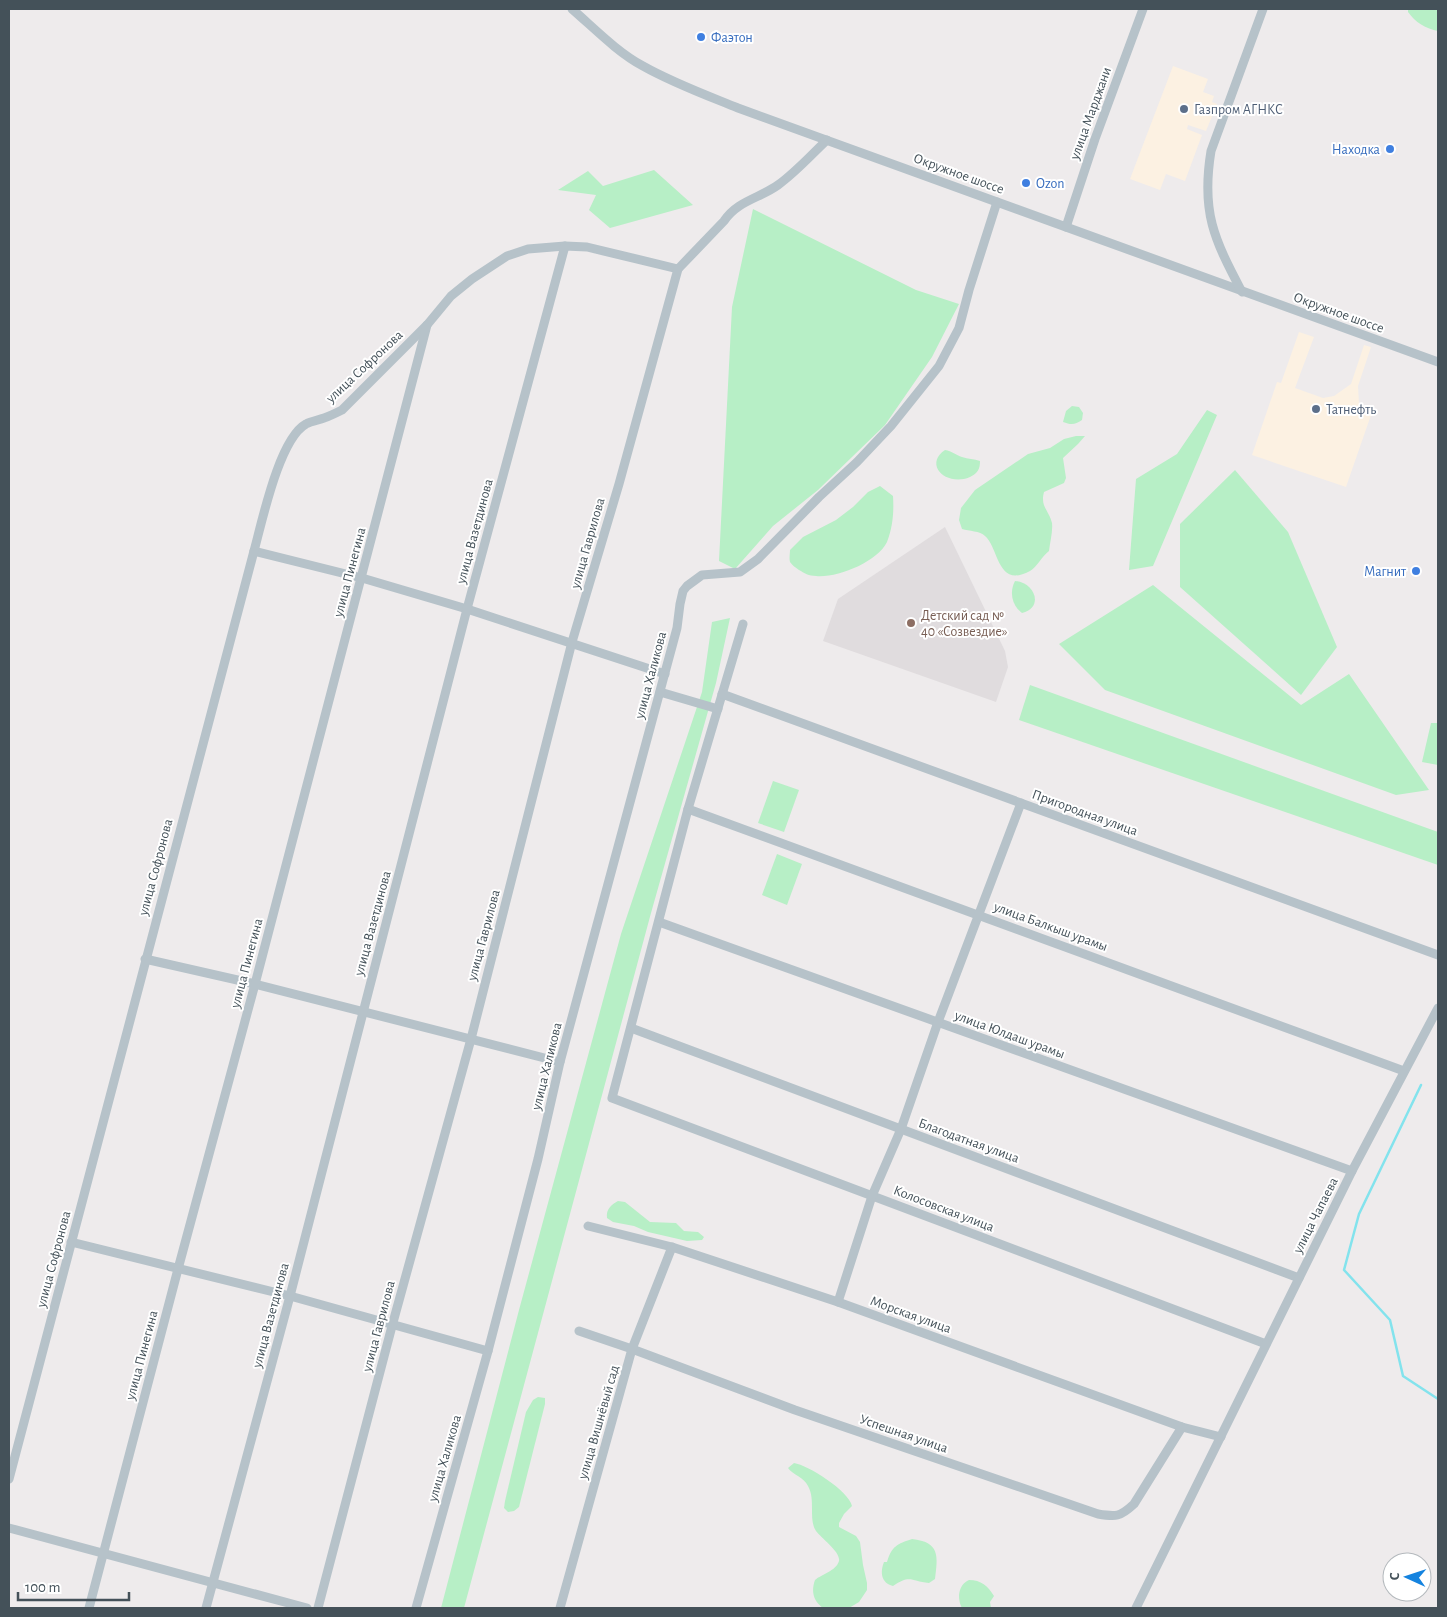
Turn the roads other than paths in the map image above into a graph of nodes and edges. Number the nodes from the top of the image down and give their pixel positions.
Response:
1 (572, 9) edge
2 (1143, 9) edge
3 (1263, 9) edge
4 (827, 140) junction
5 (996, 202) junction
6 (1066, 227) junction
7 (565, 246) junction
8 (678, 269) junction
9 (1242, 292) junction
10 (427, 325) junction
11 (1438, 362) edge
12 (254, 551) junction
13 (362, 578) junction
14 (467, 609) junction
15 (743, 624) dead end
16 (572, 642) junction
17 (665, 674) junction
18 (660, 692) junction
19 (722, 694) junction
20 (718, 710) junction
21 (1021, 803) junction
22 (688, 809) junction
23 (978, 914) junction
24 (659, 922) junction
25 (1438, 954) edge
26 (145, 959) junction
27 (255, 984) junction
28 (1438, 1008) edge
29 (363, 1011) junction
30 (938, 1022) junction
31 (631, 1028) junction
32 (471, 1039) junction
33 (560, 1062) junction
34 (1404, 1071) junction
35 (901, 1129) junction
36 (1352, 1171) junction
37 (872, 1196) junction
38 (588, 1226) dead end
39 (71, 1242) junction
40 (672, 1247) junction
41 (178, 1269) junction
42 (1299, 1278) junction
43 (290, 1296) junction
44 (838, 1302) junction
45 (392, 1326) junction
46 (579, 1331) dead end
47 (1266, 1344) junction
48 (632, 1349) junction
49 (488, 1351) junction
50 (1182, 1427) junction
51 (1221, 1437) junction
52 (9, 1479) edge
53 (9, 1528) edge
54 (104, 1553) junction
55 (212, 1583) junction
56 (89, 1608) edge
57 (206, 1608) edge
58 (307, 1608) edge
59 (318, 1608) edge
60 (416, 1608) edge
61 (560, 1608) edge
62 (1136, 1608) edge

1 - 4 street, Окружное шоссе
2 - 6 street, улица Марджани
3 - 9 street
4 - 5 street, Окружное шоссе
4 - 8 street
5 - 6 street, Окружное шоссе
5 - 17 street, улица Халикова
6 - 9 street, Окружное шоссе
7 - 8 street, улица Софронова
7 - 10 street, улица Софронова
7 - 14 street, улица Вазетдинова
8 - 16 street, улица Гаврилова
9 - 11 street, Окружное шоссе
10 - 12 street, улица Софронова
10 - 13 street, улица Пинегина
12 - 13 street
12 - 26 street, улица Софронова
13 - 14 street
13 - 27 street, улица Пинегина
14 - 16 street
14 - 29 street, улица Вазетдинова
15 - 19 street
16 - 17 street
16 - 32 street, улица Гаврилова
17 - 18 street, улица Халикова
18 - 20 street
18 - 33 street, улица Халикова
19 - 20 street
19 - 21 street, Пригородная улица
20 - 22 street
21 - 23 street
21 - 25 street, Пригородная улица
22 - 23 street, улица Балкыш урамы
22 - 24 street
23 - 30 street
23 - 34 street, улица Балкыш урамы
24 - 30 street, улица Юлдаш урамы
24 - 31 street
26 - 27 street
26 - 39 street, улица Софронова
27 - 29 street
27 - 41 street, улица Пинегина
28 - 34 street, улица Чапаева
29 - 32 street
29 - 43 street, улица Вазетдинова
30 - 35 street
30 - 36 street, улица Юлдаш урамы
31 - 35 street, Благодатная улица
31 - 37 street, Колосовская улица
32 - 33 street
32 - 45 street, улица Гаврилова
33 - 49 street, улица Халикова
34 - 36 street, улица Чапаева
35 - 37 street
35 - 42 street, Благодатная улица
36 - 42 street, улица Чапаева
37 - 44 street
37 - 47 street, Колосовская улица
38 - 40 street, Морская улица
39 - 41 street
39 - 52 street, улица Софронова
40 - 44 street, Морская улица
40 - 48 street, улица Вишнёвый сад
41 - 43 street
41 - 54 street, улица Пинегина
42 - 47 street, улица Чапаева
43 - 45 street
43 - 55 street, улица Вазетдинова
44 - 50 street, Морская улица
45 - 49 street
45 - 59 street, улица Гаврилова
46 - 48 street, Успешная улица
47 - 51 street, улица Чапаева
48 - 50 street, Успешная улица
48 - 61 street, улица Вишнёвый сад
49 - 60 street, улица Халикова
50 - 51 street, Морская улица
51 - 62 street, улица Чапаева
53 - 54 street
54 - 55 street
54 - 56 street, улица Пинегина
55 - 57 street, улица Вазетдинова
55 - 58 street

